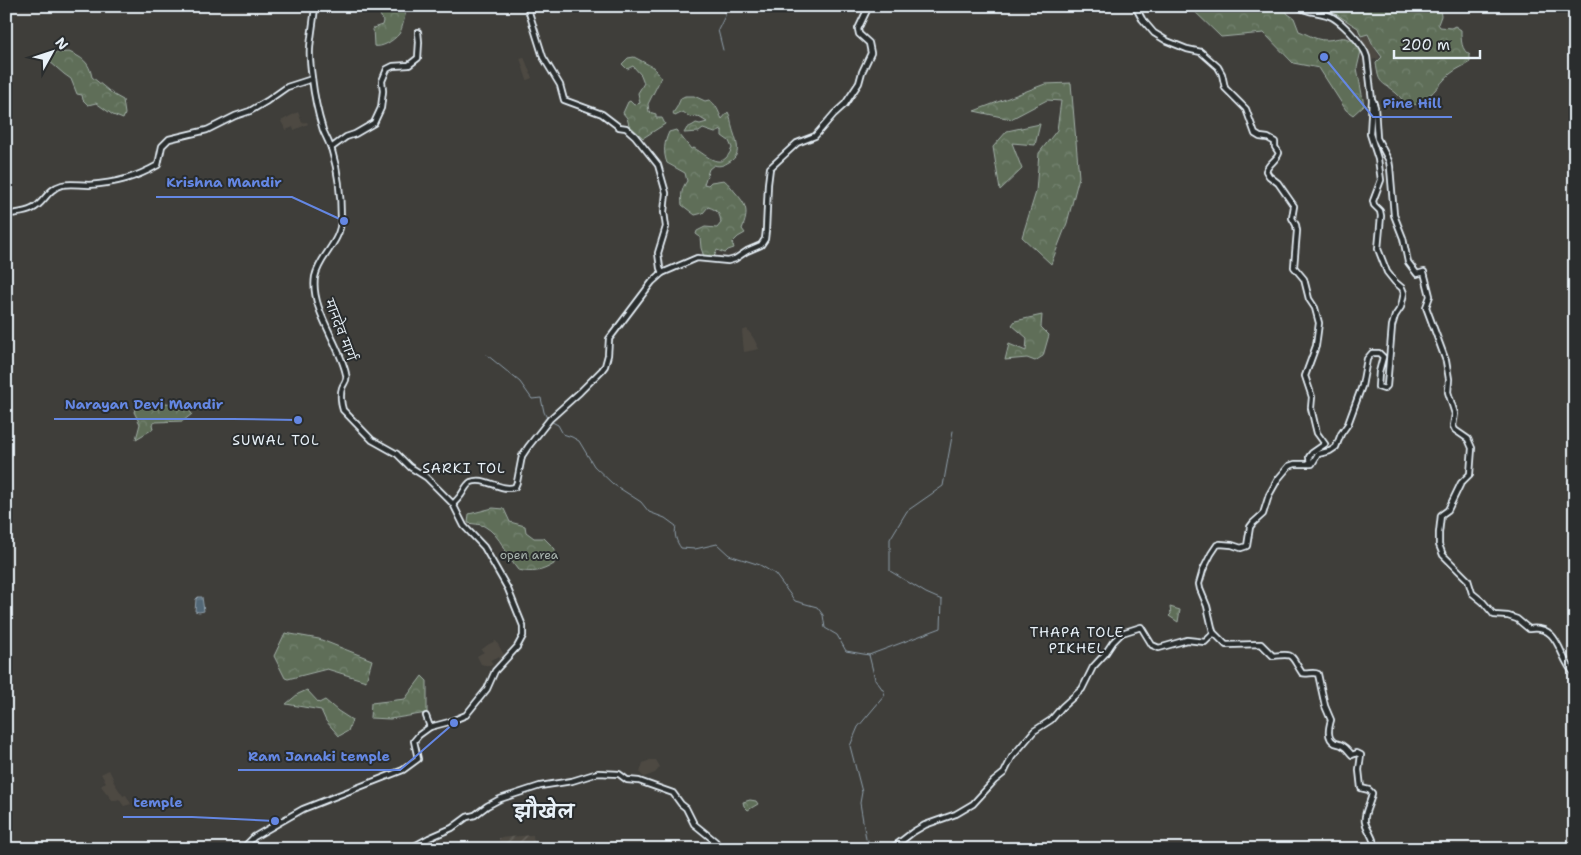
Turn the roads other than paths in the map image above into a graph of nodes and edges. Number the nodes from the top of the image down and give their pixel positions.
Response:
1 (315, 6) edge
2 (527, 6) edge
3 (869, 6) edge
4 (1135, 6) edge
5 (1297, 6) edge
6 (418, 32) dead end
7 (312, 79) junction
8 (1372, 100) junction
9 (331, 148) junction
10 (6, 215) edge
11 (662, 273) junction
12 (1310, 464) junction
13 (453, 504) junction
14 (1213, 632) junction
15 (1575, 674) edge
16 (426, 716) dead end
17 (430, 727) junction
18 (242, 849) edge
19 (409, 849) edge
20 (721, 849) edge
21 (891, 849) edge
22 (1375, 849) edge

1 - 7 main road, मानदेव मार्ग
2 - 11 main road
3 - 11 main road
4 - 12 main road
5 - 8 main road
6 - 9 main road
7 - 9 main road, मानदेव मार्ग
7 - 10 main road
8 - 12 main road
8 - 15 main road
9 - 13 main road, मानदेव मार्ग
11 - 13 main road
12 - 14 main road
13 - 17 main road, मानदेव मार्ग
14 - 21 main road
14 - 22 main road
16 - 17 main road
17 - 18 main road
19 - 20 main road

